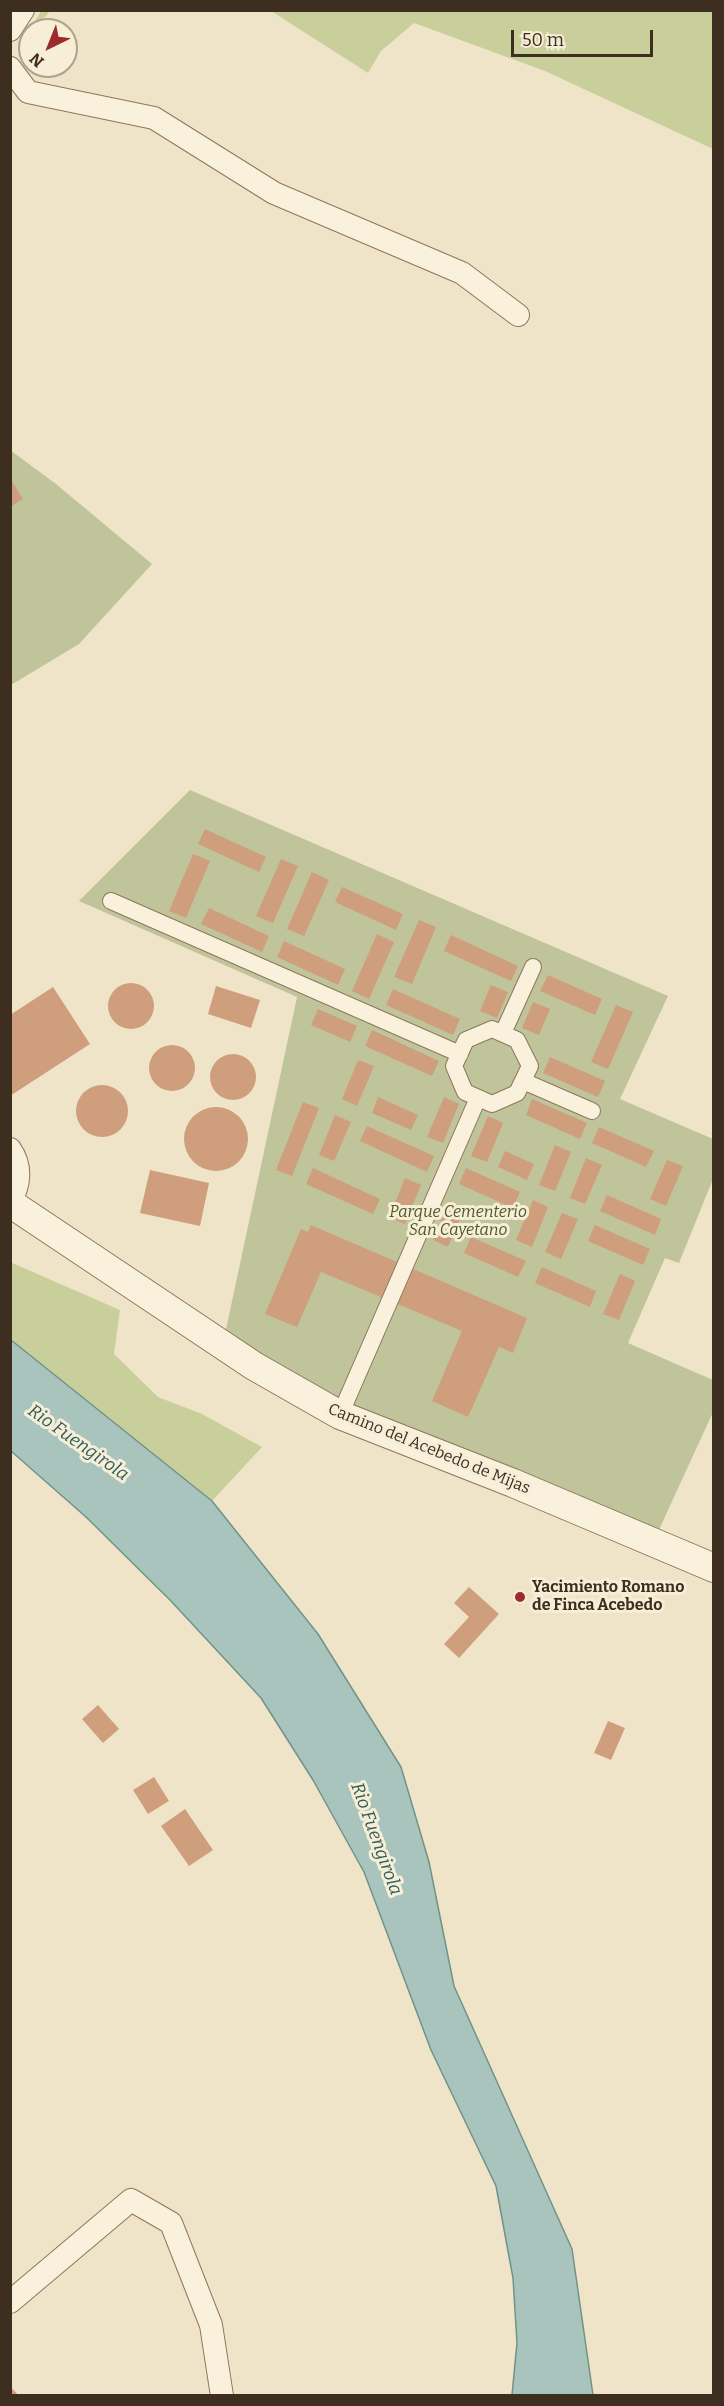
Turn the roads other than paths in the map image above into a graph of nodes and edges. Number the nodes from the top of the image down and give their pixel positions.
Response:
1 (23, 10) edge
2 (10, 30) edge
3 (10, 68) edge
4 (518, 315) dead end
5 (111, 901) dead end
6 (532, 968) dead end
7 (503, 1034) junction
8 (460, 1054) junction
9 (523, 1081) junction
10 (478, 1098) junction
11 (592, 1111) dead end
12 (10, 1149) edge
13 (10, 1202) edge
14 (340, 1415) junction
15 (714, 1568) edge
16 (10, 2302) edge
17 (222, 2396) edge

1 - 2 street
3 - 4 street
5 - 8 street
6 - 7 street
7 - 8 street
7 - 9 street
8 - 10 street
9 - 10 street
9 - 11 street
10 - 14 street
12 - 13 street
13 - 14 street, Camino del Acebedo de Mijas
14 - 15 street, Camino del Acebedo de Mijas
16 - 17 street

